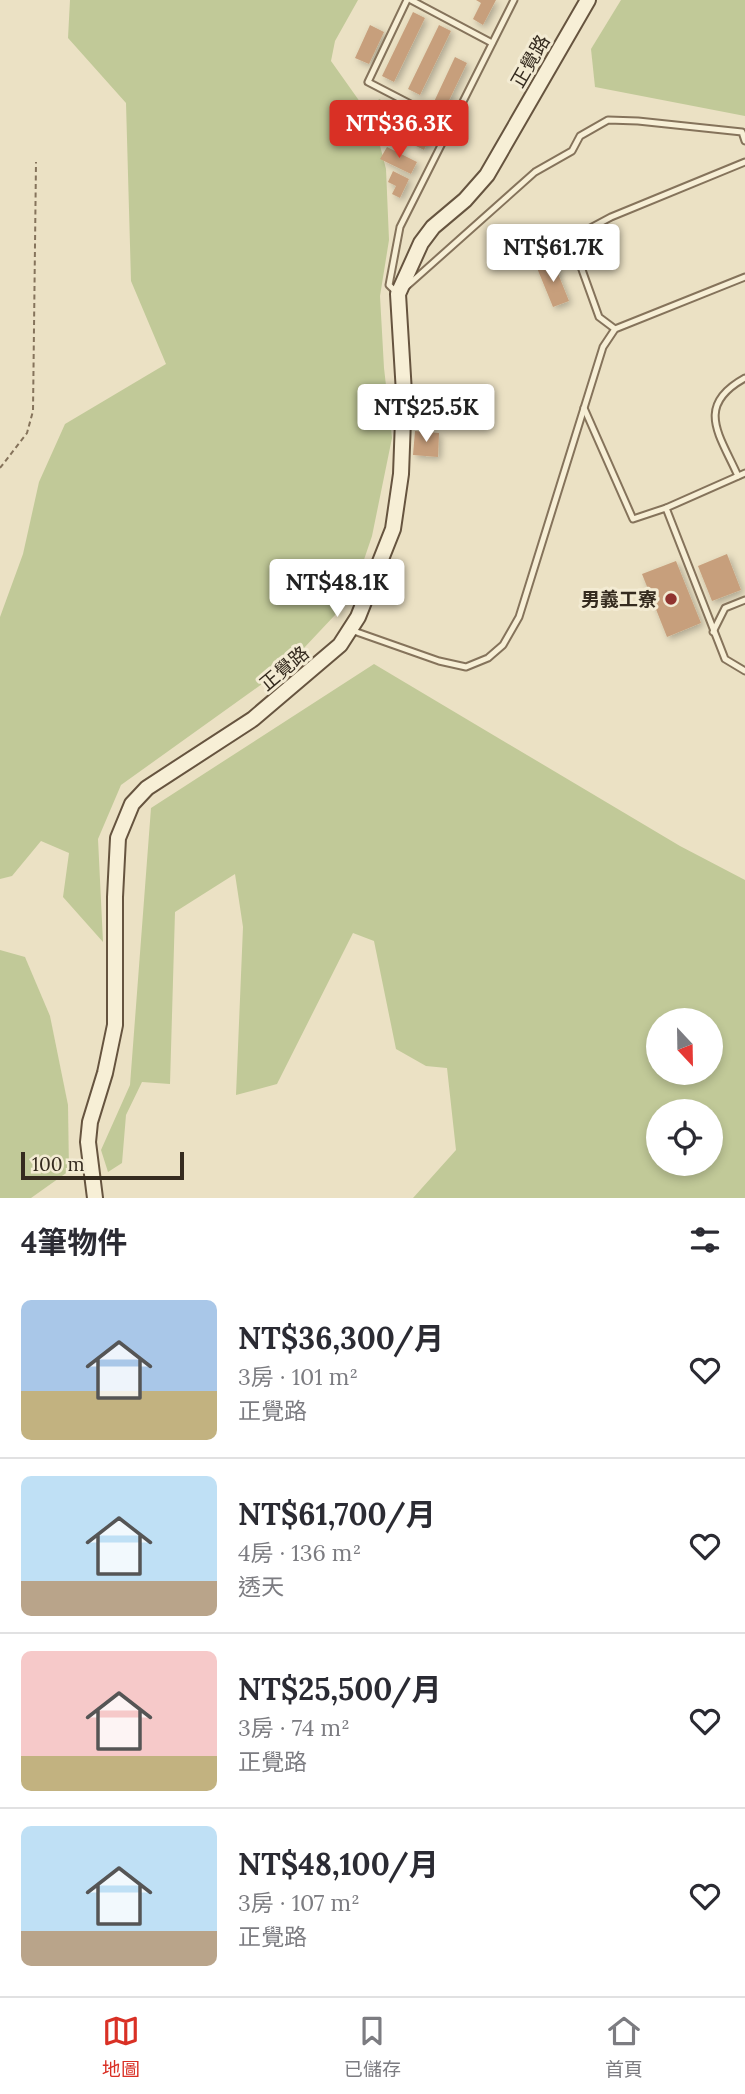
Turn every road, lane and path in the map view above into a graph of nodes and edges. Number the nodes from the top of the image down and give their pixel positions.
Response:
1 (409, 0) edge
2 (513, 0) edge
3 (588, 0) edge
4 (492, 43) junction
5 (451, 125) junction
6 (745, 141) edge
7 (36, 162) dead end
8 (745, 162) edge
9 (745, 277) edge
10 (398, 294) junction
11 (615, 329) junction
12 (745, 378) edge
13 (584, 408) junction
14 (0, 468) edge
15 (745, 473) edge
16 (738, 476) junction
17 (666, 508) junction
18 (745, 600) edge
19 (351, 630) junction
20 (713, 632) junction
21 (745, 671) edge
22 (95, 1198) edge

1 - 4 lane
1 - 5 lane
2 - 4 lane
3 - 10 street, 正覺路
4 - 5 lane
5 - 10 lane
6 - 10 lane
7 - 14 path
8 - 11 lane
9 - 11 lane
10 - 19 street, 正覺路
11 - 13 lane
12 - 16 lane
13 - 17 lane
13 - 19 lane
15 - 16 lane
16 - 17 lane
17 - 20 lane
18 - 20 lane
19 - 22 street, 正覺路
20 - 21 lane

